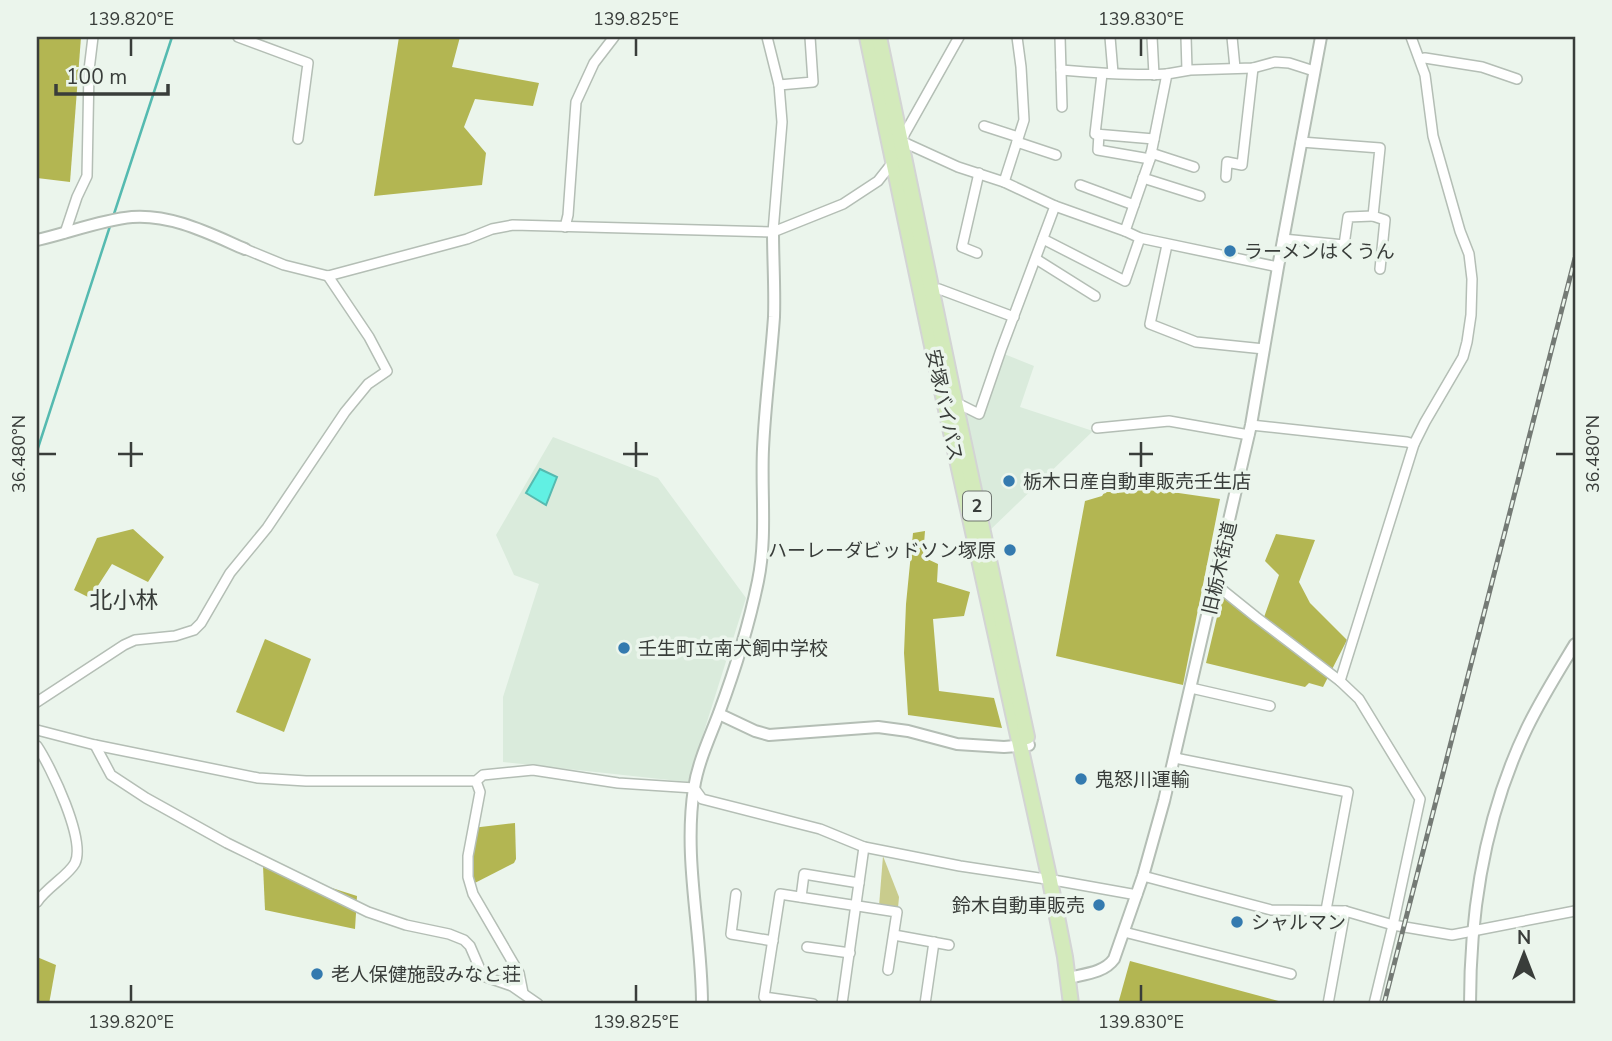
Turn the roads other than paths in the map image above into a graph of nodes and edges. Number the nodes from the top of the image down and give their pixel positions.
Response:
1 (93, 37) edge
2 (238, 37) edge
3 (614, 37) edge
4 (766, 37) edge
5 (810, 37) edge
6 (867, 37) edge
7 (878, 37) edge
8 (959, 37) edge
9 (1017, 37) edge
10 (1060, 37) edge
11 (1110, 37) edge
12 (1152, 37) edge
13 (1186, 37) edge
14 (1233, 37) edge
15 (1321, 37) edge
16 (1411, 37) edge
17 (256, 40) edge
18 (1420, 59) junction
19 (1235, 68) junction
20 (1253, 68) junction
21 (1061, 70) junction
22 (1187, 70) junction
23 (1314, 71) junction
24 (1113, 73) junction
25 (1102, 74) junction
26 (1167, 74) junction
27 (1154, 75) junction
28 (1517, 79) dead end
29 (779, 85) junction
30 (1062, 107) dead end
31 (984, 126) dead end
32 (1099, 134) junction
33 (298, 139) dead end
34 (1154, 139) junction
35 (1017, 140) junction
36 (901, 141) junction
37 (1301, 142) junction
38 (1056, 155) dead end
39 (1150, 156) junction
40 (893, 163) junction
41 (1194, 167) dead end
42 (979, 173) junction
43 (1226, 177) dead end
44 (1143, 178) junction
45 (1004, 183) junction
46 (1080, 186) dead end
47 (1200, 197) dead end
48 (1134, 205) junction
49 (1055, 206) junction
50 (1373, 216) junction
51 (565, 227) junction
52 (1125, 231) junction
53 (773, 232) junction
54 (65, 233) junction
55 (1140, 238) junction
56 (1043, 239) junction
57 (1283, 239) junction
58 (37, 240) edge
59 (1167, 245) junction
60 (245, 249) joint
61 (977, 253) dead end
62 (1036, 259) junction
63 (1278, 267) junction
64 (1380, 269) dead end
65 (328, 276) junction
66 (939, 289) dead end
67 (1095, 296) dead end
68 (1014, 317) junction
69 (1264, 349) junction
70 (954, 402) junction
71 (1097, 428) dead end
72 (1250, 430) junction
73 (1414, 444) junction
74 (1215, 584) junction
75 (1575, 644) edge
76 (1340, 681) junction
77 (1191, 688) junction
78 (37, 702) edge
79 (1270, 706) dead end
80 (719, 714) junction
81 (37, 730) edge
82 (94, 745) junction
83 (37, 746) edge
84 (1024, 746) junction
85 (1175, 757) junction
86 (476, 781) junction
87 (694, 788) junction
88 (864, 848) junction
89 (1143, 876) junction
90 (1054, 881) junction
91 (859, 883) junction
92 (736, 894) dead end
93 (1137, 895) junction
94 (801, 897) junction
95 (37, 902) edge
96 (856, 907) junction
97 (1326, 910) junction
98 (1345, 911) junction
99 (1575, 911) edge
100 (1393, 925) junction
101 (1124, 932) junction
102 (1472, 932) junction
103 (894, 935) junction
104 (773, 941) junction
105 (934, 942) junction
106 (949, 945) dead end
107 (807, 947) dead end
108 (850, 953) junction
109 (888, 971) dead end
110 (1292, 974) dead end
111 (1073, 977) junction
112 (523, 993) junction
113 (538, 1004) edge
114 (702, 1004) edge
115 (813, 1004) edge
116 (842, 1004) edge
117 (925, 1004) edge
118 (1071, 1004) edge
119 (1080, 1004) edge
120 (1328, 1004) edge
121 (1374, 1004) edge
122 (1471, 1004) edge

1 - 54 street
2 - 17 street
3 - 51 street
4 - 29 street
5 - 29 street
6 - 40 main road, 安塚バイパス / 2
7 - 36 main road, 安塚バイパス / 2
8 - 36 street
9 - 35 street
10 - 21 street
11 - 24 street
12 - 27 street
13 - 22 street
14 - 19 street
15 - 23 street, 旧栃木街道
16 - 18 street
17 - 33 street
18 - 28 street
18 - 73 street
19 - 20 street
19 - 22 street
20 - 23 street
20 - 43 street
21 - 25 street
21 - 30 street
22 - 26 street
23 - 37 street, 旧栃木街道
24 - 25 street
24 - 27 street
25 - 32 street
26 - 27 street
26 - 34 street
29 - 53 street
31 - 35 street
32 - 34 street
32 - 39 street
34 - 39 street
35 - 38 street
35 - 45 street
36 - 40 street
36 - 42 street
36 - 70 main road, 安塚バイパス / 2
37 - 50 street
37 - 57 street, 旧栃木街道
39 - 41 street
39 - 44 street
40 - 53 street
40 - 84 main road, 安塚バイパス / 2
42 - 45 street
42 - 61 street
44 - 47 street
44 - 48 street
45 - 49 street
46 - 48 street
48 - 52 street
49 - 52 street
49 - 56 street
50 - 57 street
50 - 64 street
51 - 53 street
51 - 65 street
52 - 55 street
53 - 80 street
54 - 58 street
54 - 60 street
55 - 56 street
55 - 59 street
56 - 62 street
57 - 63 street, 旧栃木街道
59 - 63 street
59 - 69 street
60 - 65 street
62 - 67 street
62 - 68 street
63 - 69 street, 旧栃木街道
65 - 78 street
66 - 68 street
68 - 70 street
69 - 72 street, 旧栃木街道
70 - 84 main road, 安塚バイパス / 2
71 - 72 street
72 - 73 street
72 - 74 street, 旧栃木街道
73 - 76 street
74 - 76 street
74 - 77 street, 旧栃木街道
75 - 102 street
76 - 100 street
77 - 79 street
77 - 85 street, 旧栃木街道
80 - 84 street
80 - 87 street
81 - 82 street
82 - 86 street
82 - 112 street
83 - 95 street
84 - 90 main road, 安塚バイパス / 2
85 - 89 street, 旧栃木街道
85 - 97 street
86 - 87 street
86 - 112 street
87 - 88 street
87 - 114 street
88 - 90 street
88 - 91 street
89 - 93 street, 旧栃木街道
89 - 97 street
90 - 93 street
90 - 111 main road, 安塚バイパス / 2
91 - 94 street
91 - 96 street
92 - 104 street
93 - 101 street, 旧栃木街道
94 - 96 street
94 - 104 street
96 - 103 street
96 - 108 street
97 - 98 street
98 - 100 street
98 - 120 street
99 - 102 street
100 - 102 street
100 - 121 street
101 - 110 street
101 - 111 street, 旧栃木街道
102 - 122 street
103 - 105 street
103 - 109 street
104 - 115 street
105 - 106 street
105 - 117 street
107 - 108 street
108 - 116 street
111 - 118 main road, 2
111 - 119 main road, 2
112 - 113 street

